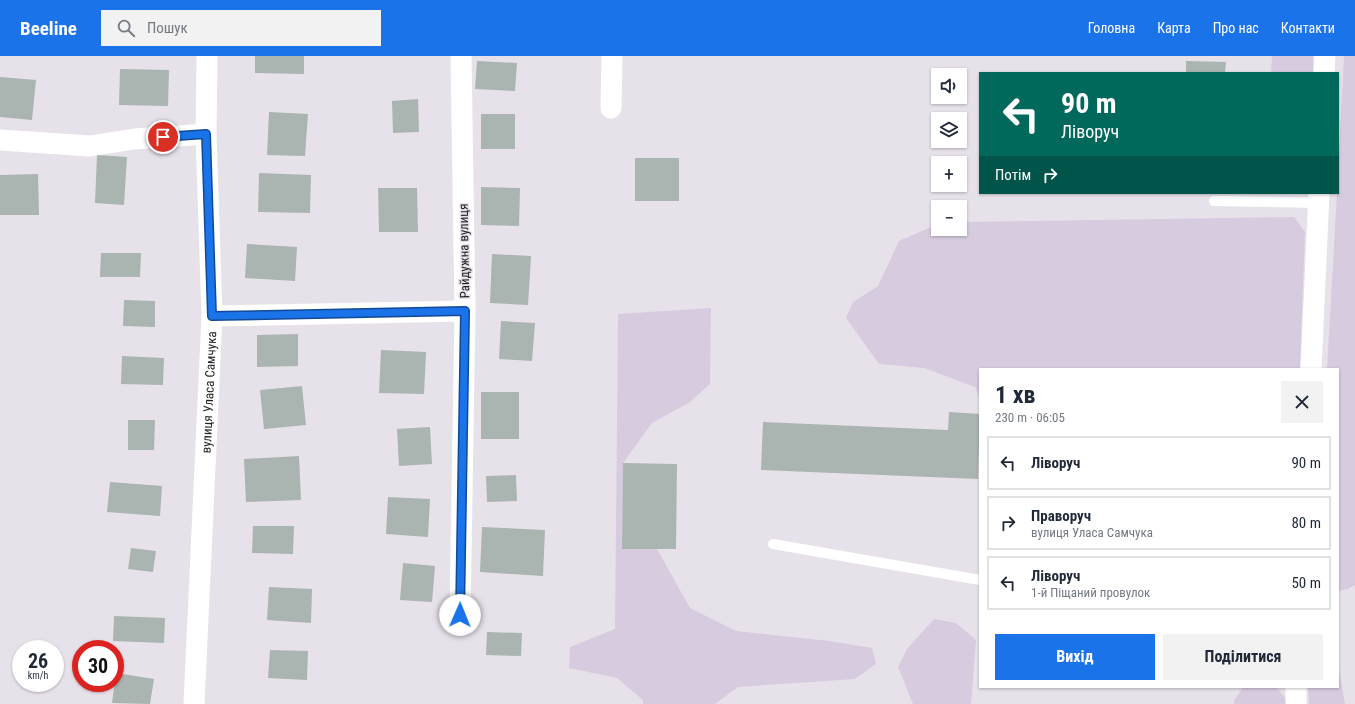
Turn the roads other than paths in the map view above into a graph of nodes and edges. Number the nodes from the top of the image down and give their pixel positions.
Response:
1 (207, 56) edge
2 (461, 56) edge
3 (612, 56) edge
4 (1325, 56) edge
5 (1324, 72) edge
6 (611, 108) dead end
7 (206, 134) junction
8 (0, 140) edge
9 (1319, 198) edge
10 (1214, 201) dead end
11 (465, 311) junction
12 (212, 316) junction
13 (1311, 368) edge
14 (773, 544) dead end
15 (979, 580) edge
16 (460, 615) dead end
17 (1296, 688) edge
18 (194, 704) edge
19 (1296, 704) edge

1 - 7 street, вулиця Уласа Самчука
2 - 11 street, Райдужна вулиця
3 - 6 street
4 - 5 street
7 - 8 street
7 - 12 street, вулиця Уласа Самчука
9 - 10 lane
9 - 13 street
11 - 12 street
11 - 16 street, Райдужна вулиця
12 - 18 street, вулиця Уласа Самчука
14 - 15 lane
17 - 19 street

